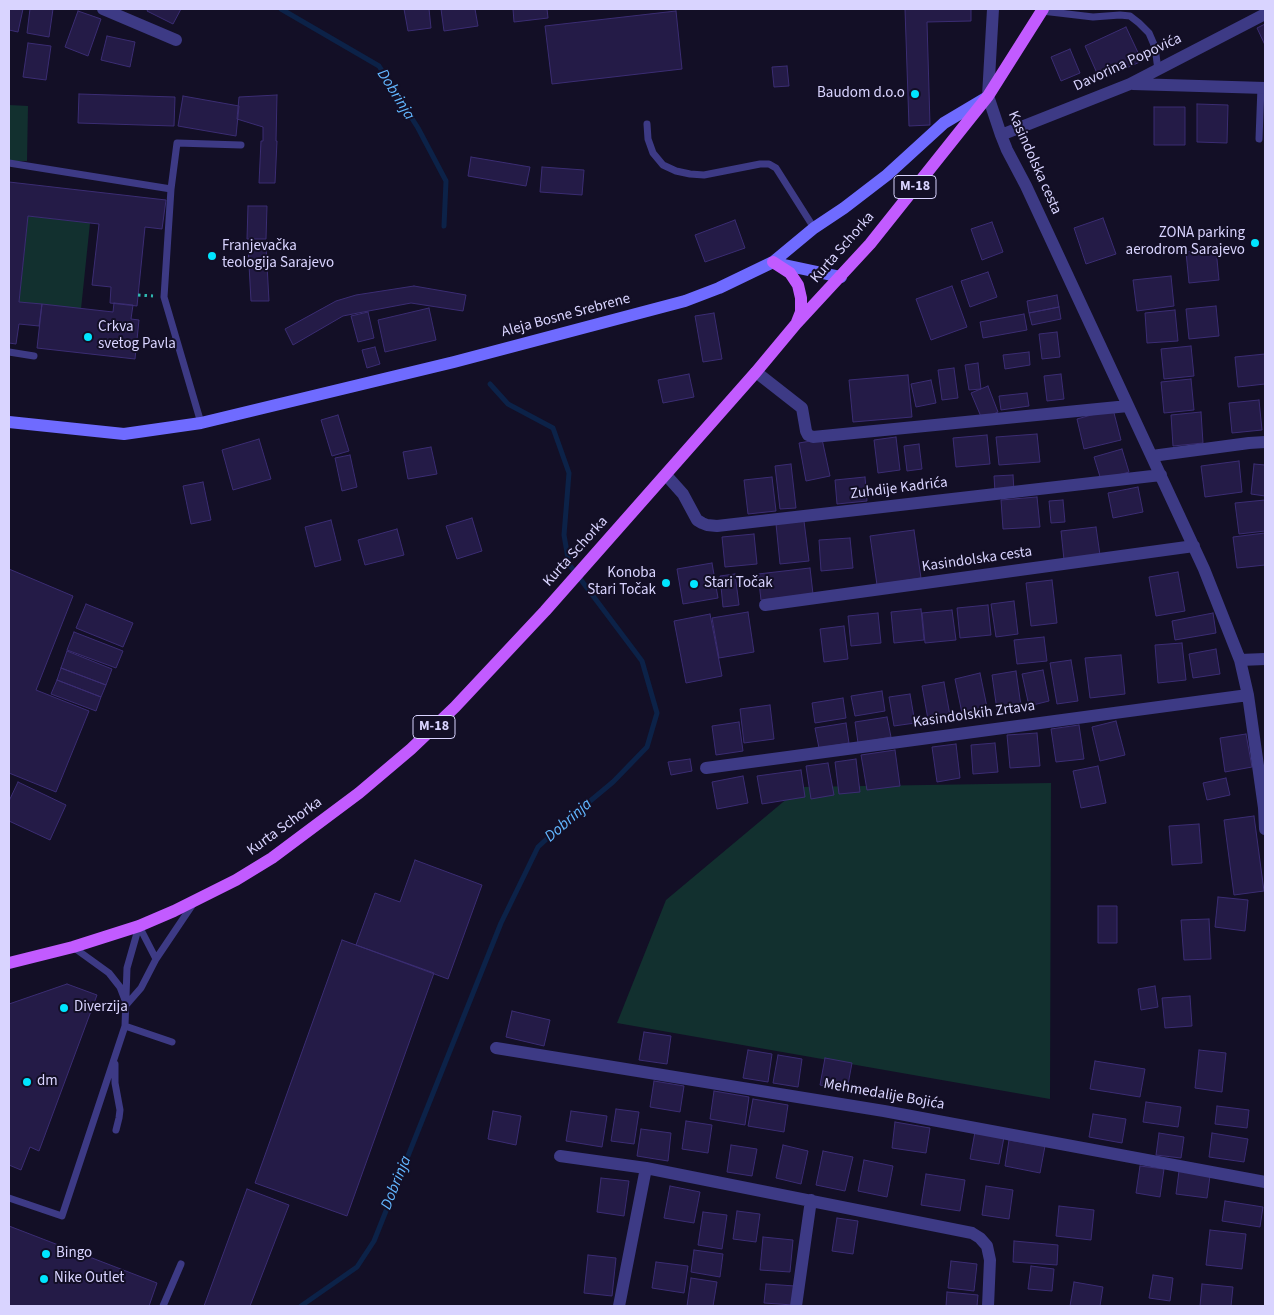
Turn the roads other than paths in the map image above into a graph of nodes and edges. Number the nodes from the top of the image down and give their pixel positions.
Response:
1 (102, 9) edge
2 (993, 9) edge
3 (1042, 10) edge
4 (1265, 14) edge
5 (176, 40) dead end
6 (1158, 70) junction
7 (1130, 84) junction
8 (1263, 88) edge
9 (988, 96) junction
10 (647, 124) dead end
11 (1001, 135) junction
12 (1260, 139) dead end
13 (241, 145) dead end
14 (9, 163) edge
15 (171, 189) junction
16 (814, 228) junction
17 (772, 262) junction
18 (841, 277) junction
19 (796, 324) junction
20 (9, 352) edge
21 (34, 356) dead end
22 (756, 372) junction
23 (1128, 406) junction
24 (9, 422) edge
25 (201, 422) junction
26 (1265, 442) edge
27 (1152, 456) junction
28 (666, 475) junction
29 (1161, 475) junction
30 (1194, 546) junction
31 (765, 606) dead end
32 (1265, 659) edge
33 (1240, 660) junction
34 (1248, 695) junction
35 (706, 768) dead end
36 (1264, 808) edge
37 (1265, 829) edge
38 (195, 900) junction
39 (139, 926) junction
40 (73, 948) junction
41 (156, 959) junction
42 (9, 963) edge
43 (127, 1004) junction
44 (125, 1026) junction
45 (172, 1042) dead end
46 (496, 1048) dead end
47 (115, 1058) junction
48 (116, 1130) dead end
49 (560, 1156) dead end
50 (646, 1168) junction
51 (1265, 1182) edge
52 (9, 1198) edge
53 (811, 1200) junction
54 (181, 1264) dead end
55 (163, 1306) edge
56 (619, 1306) edge
57 (796, 1306) edge
58 (988, 1306) edge

1 - 5 street
2 - 9 street
3 - 6 lane
3 - 9 main road, Kurta Schorka / M-18
4 - 6 street, Davorina Popovića
6 - 7 street, Davorina Popovića
7 - 8 street
7 - 11 street, Davorina Popovića
8 - 12 lane
9 - 11 street, Kasindolska cesta
9 - 16 street, Aleja Bosne Srebrene
9 - 18 main road, Kurta Schorka / M-18
10 - 16 lane
11 - 23 street, Kasindolska cesta
13 - 15 lane
14 - 15 lane
15 - 25 lane
16 - 17 street, Aleja Bosne Srebrene
17 - 18 street
17 - 19 main road
17 - 25 street, Aleja Bosne Srebrene
18 - 19 main road, Kurta Schorka / M-18
19 - 22 main road, Kurta Schorka / M-18
20 - 21 lane
22 - 23 street
22 - 28 main road, Kurta Schorka / M-18
23 - 27 street, Kasindolska cesta
24 - 25 street, Aleja Bosne Srebrene
26 - 27 street
27 - 29 street, Kasindolska cesta
28 - 29 street, Zuhdije Kadrića
28 - 38 main road, Kurta Schorka / M-18
29 - 30 street, Kasindolska cesta
30 - 31 street, Kasindolska cesta
30 - 33 street, Kasindolska cesta
32 - 33 street
33 - 34 street, Kasindolska cesta
34 - 35 street, Kasindolskih Zrtava
34 - 36 street, Kasindolska cesta
36 - 37 street, Kasindolska cesta
38 - 39 main road, Kurta Schorka / M-18
38 - 41 lane
39 - 40 main road, Kurta Schorka / M-18
39 - 41 lane
39 - 43 lane
40 - 42 main road, Kurta Schorka / M-18
40 - 43 lane
41 - 43 lane
43 - 44 lane
44 - 45 lane
44 - 47 lane
46 - 51 street, Mehmedalije Bojića
47 - 48 lane
47 - 52 lane
49 - 50 street
50 - 53 street
50 - 56 street
53 - 57 street
53 - 58 street
54 - 55 lane

